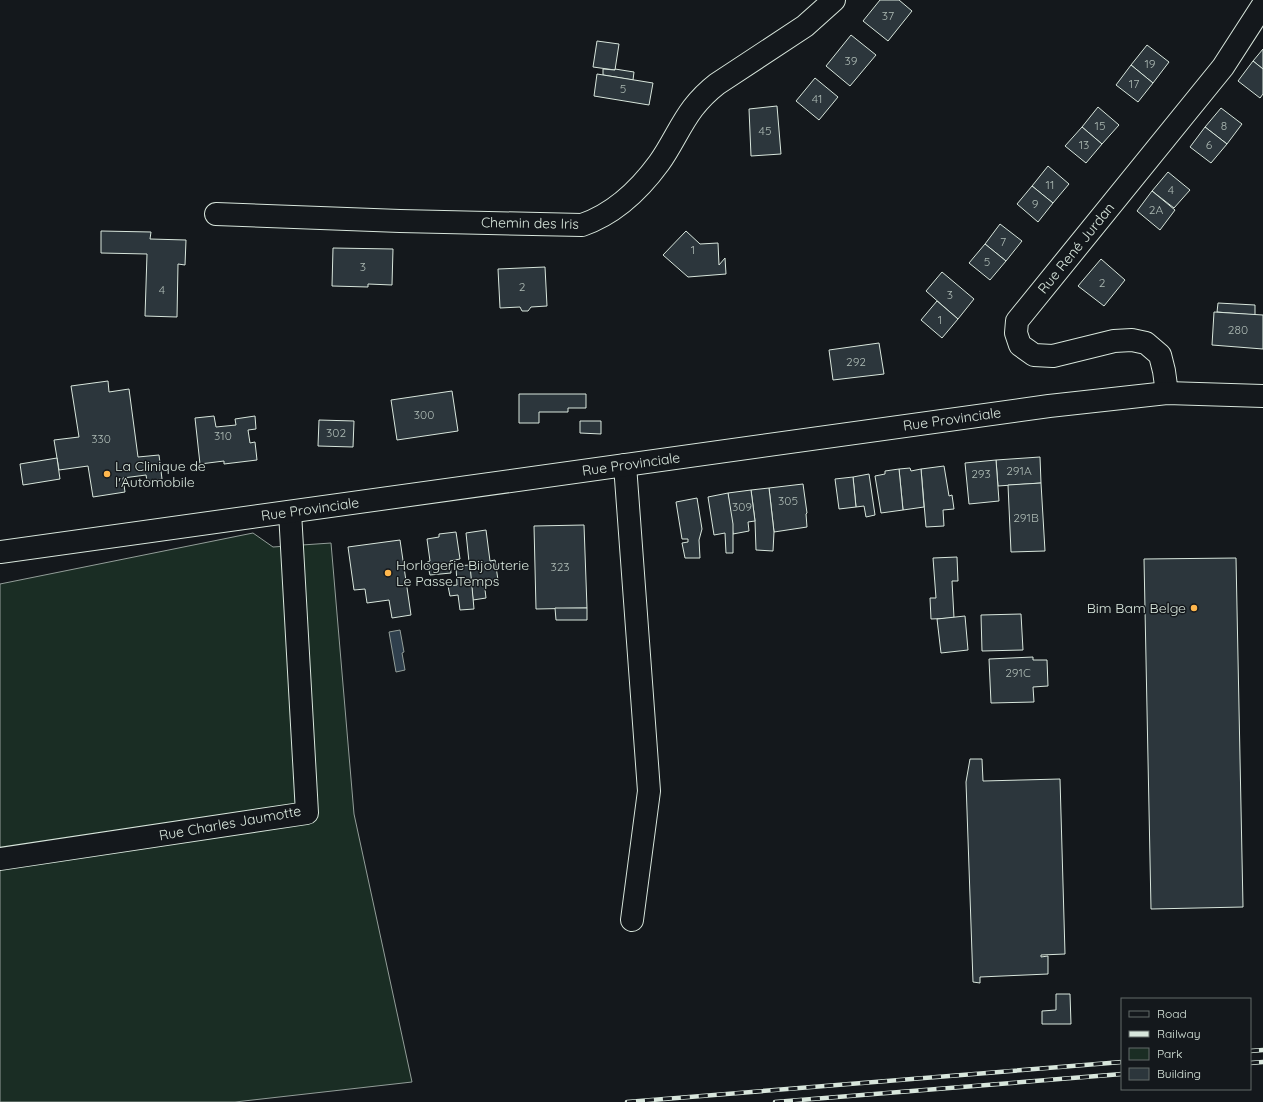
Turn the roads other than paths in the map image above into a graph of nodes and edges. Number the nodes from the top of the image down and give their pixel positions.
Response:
1 (834, 0) edge
2 (1263, 5) edge
3 (216, 214) dead end
4 (1167, 393) junction
5 (1263, 396) edge
6 (625, 465) junction
7 (290, 512) junction
8 (0, 552) edge
9 (0, 859) edge
10 (632, 920) dead end

1 - 3 main road, Chemin des Iris
2 - 4 main road, Rue René Jurdan
4 - 5 main road, Rue Provinciale
4 - 6 main road, Rue Provinciale
6 - 7 main road, Rue Provinciale
6 - 10 main road
7 - 8 main road, Rue Provinciale
7 - 9 main road, Rue Charles Jaumotte

